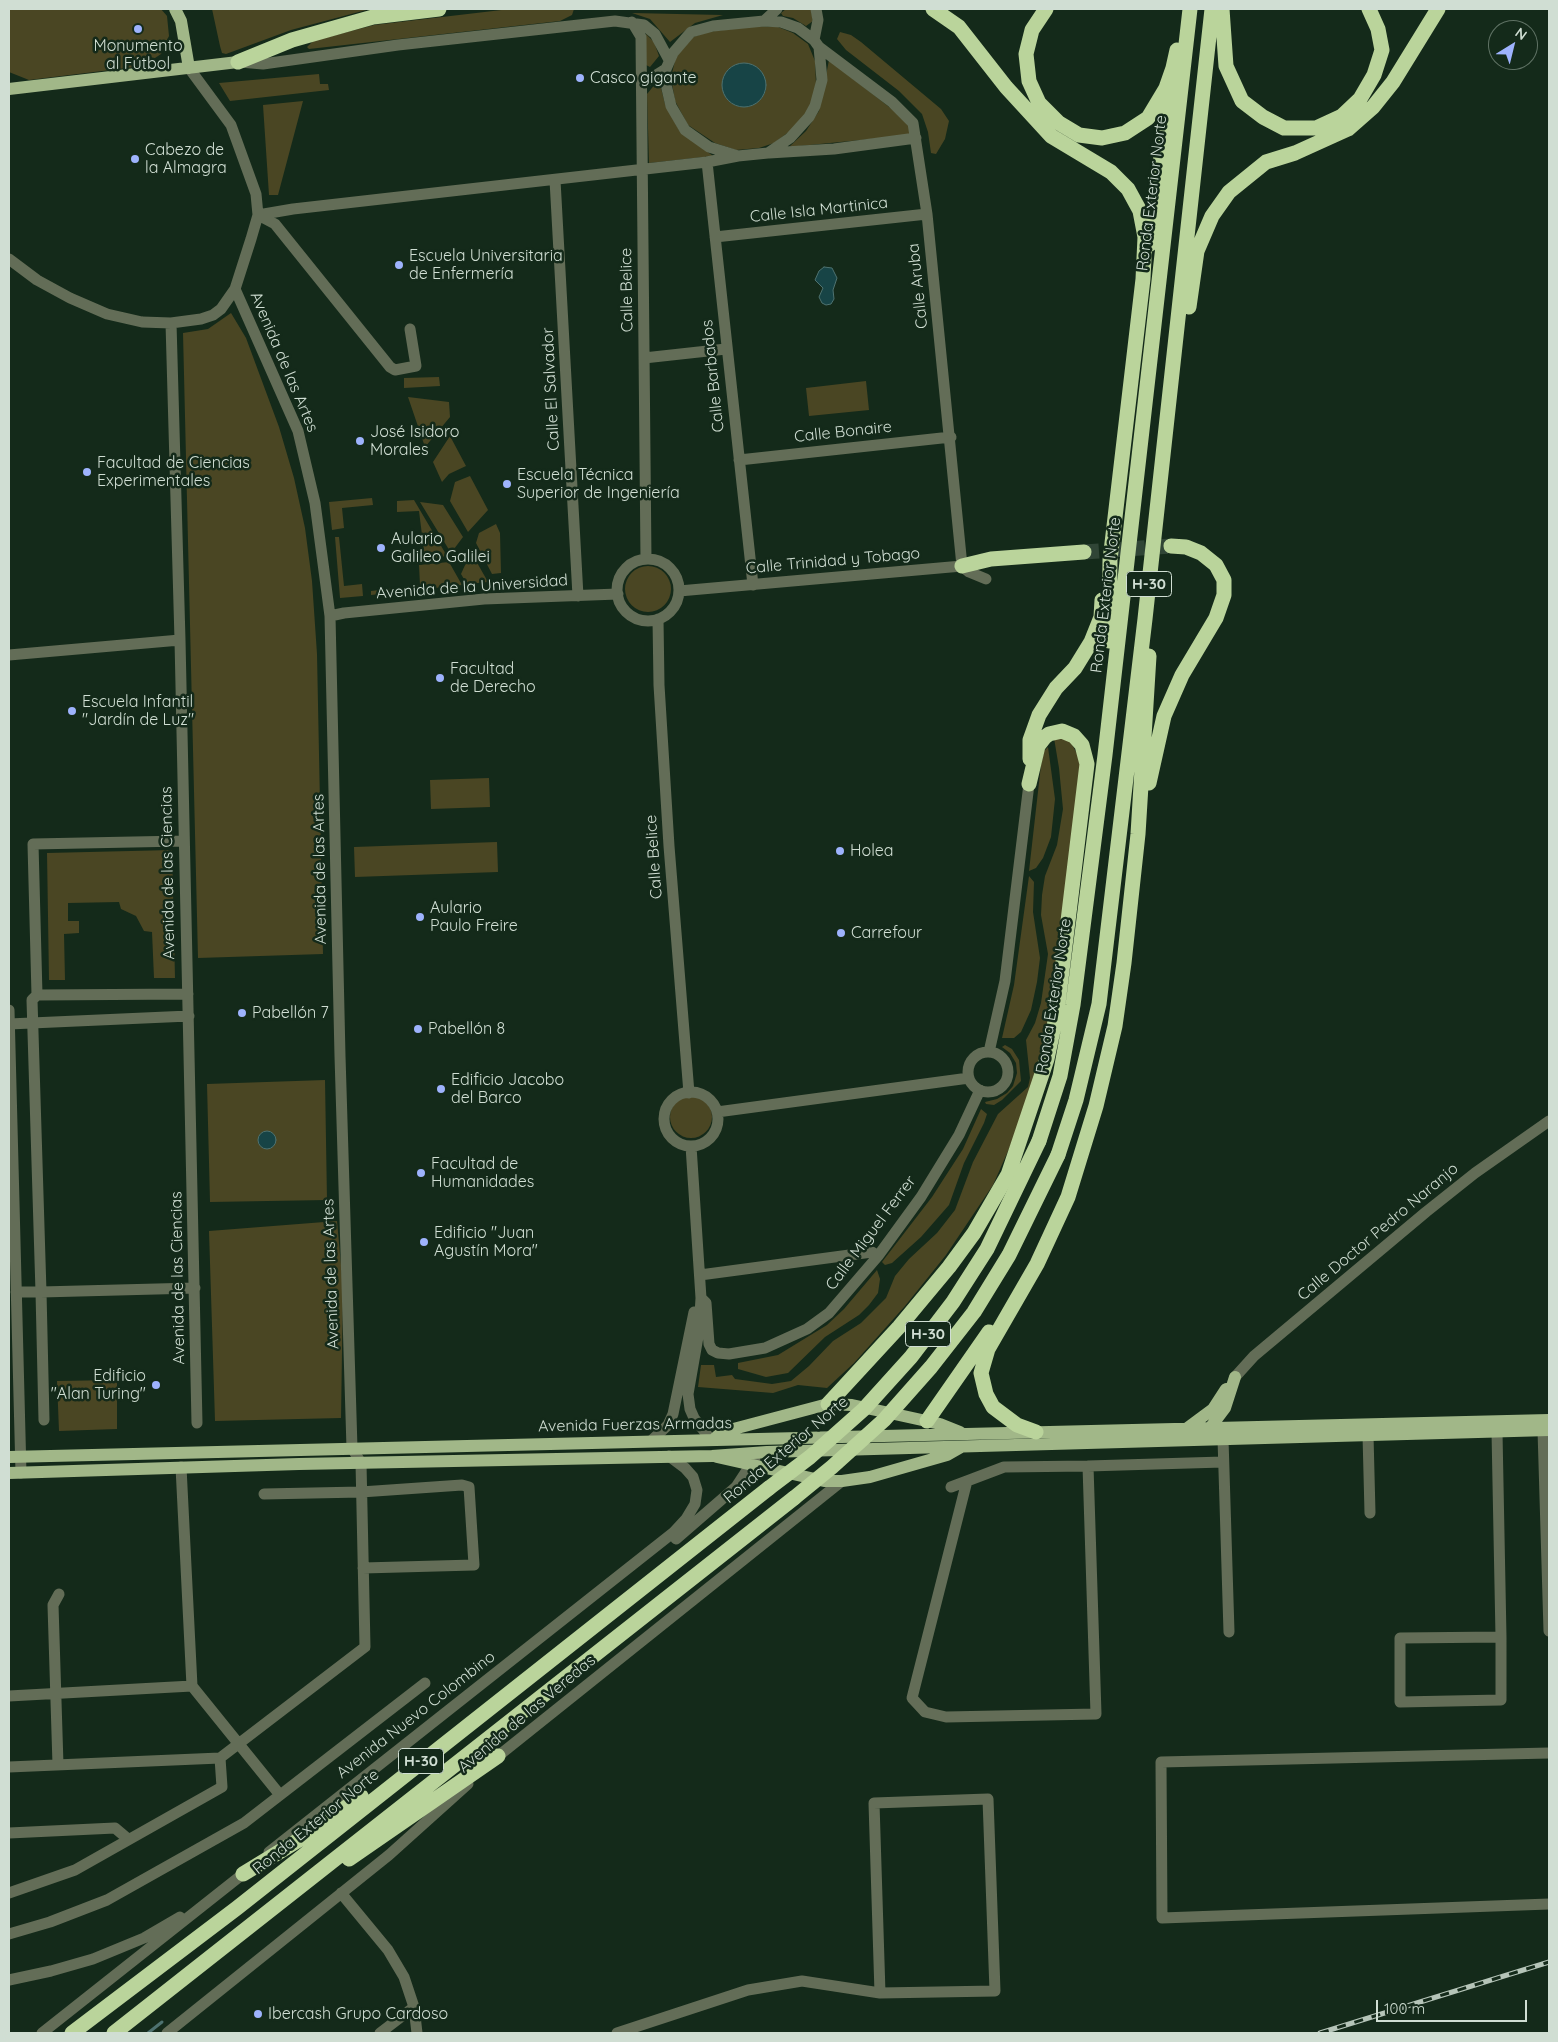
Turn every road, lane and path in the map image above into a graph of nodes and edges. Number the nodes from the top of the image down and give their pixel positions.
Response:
1 (175, 9) edge
2 (438, 9) edge
3 (777, 9) edge
4 (816, 9) edge
5 (933, 9) edge
6 (1046, 9) edge
7 (1184, 9) edge
8 (1190, 9) edge
9 (1212, 9) edge
10 (1222, 9) edge
11 (1369, 9) edge
12 (1438, 9) edge
13 (764, 21) junction
14 (632, 22) junction
15 (816, 43) junction
16 (238, 62) junction
17 (668, 64) junction
18 (188, 68) junction
19 (1173, 68) junction
20 (642, 84) junction
21 (9, 88) edge
22 (916, 138) junction
23 (768, 153) junction
24 (738, 156) junction
25 (706, 162) junction
26 (642, 170) junction
27 (555, 180) junction
28 (927, 214) junction
29 (258, 215) junction
30 (715, 237) junction
31 (10, 259) edge
32 (1143, 279) junction
33 (236, 289) junction
34 (170, 323) junction
35 (410, 329) dead end
36 (726, 349) junction
37 (644, 358) junction
38 (1170, 391) junction
39 (950, 437) junction
40 (739, 460) junction
41 (1156, 522) junction
42 (1171, 546) tunnel mouth
43 (1084, 552) tunnel mouth
44 (646, 559) junction
45 (1110, 560) junction
46 (962, 566) junction
47 (986, 579) dead end
48 (753, 585) junction
49 (679, 591) junction
50 (618, 594) junction
51 (578, 596) junction
52 (330, 616) junction
53 (658, 619) junction
54 (180, 640) junction
55 (9, 655) edge
56 (1105, 756) junction
57 (1029, 784) junction
58 (1138, 834) junction
59 (183, 841) junction
60 (188, 994) junction
61 (37, 995) junction
62 (1073, 1006) junction
63 (9, 1010) edge
64 (189, 1016) junction
65 (33, 1023) junction
66 (9, 1024) edge
67 (989, 1052) junction
68 (969, 1078) junction
69 (980, 1090) junction
70 (688, 1093) junction
71 (717, 1112) junction
72 (1549, 1121) edge
73 (691, 1146) junction
74 (1008, 1175) junction
75 (878, 1256) junction
76 (700, 1274) junction
77 (1023, 1287) junction
78 (195, 1288) junction
79 (16, 1292) junction
80 (41, 1292) junction
81 (701, 1293) junction
82 (1235, 1377) junction
83 (828, 1404) junction
84 (1225, 1408) junction
85 (899, 1415) junction
86 (780, 1418) junction
87 (44, 1420) dead end
88 (1525, 1420) junction
89 (927, 1421) junction
90 (1465, 1422) junction
91 (197, 1423) dead end
92 (1411, 1424) junction
93 (1318, 1426) junction
94 (1548, 1427) edge
95 (1212, 1428) junction
96 (1241, 1428) junction
97 (1186, 1429) junction
98 (1036, 1432) junction
99 (1497, 1432) junction
100 (1368, 1435) junction
101 (1075, 1438) junction
102 (764, 1439) junction
103 (914, 1439) junction
104 (1223, 1439) junction
105 (712, 1440) junction
106 (965, 1440) junction
107 (651, 1441) junction
108 (1160, 1441) junction
109 (352, 1448) junction
110 (181, 1452) junction
111 (762, 1452) junction
112 (15, 1456) edge
113 (669, 1456) junction
114 (712, 1456) junction
115 (1223, 1462) junction
116 (361, 1463) junction
117 (299, 1464) junction
118 (751, 1466) junction
119 (1088, 1466) junction
120 (181, 1467) junction
121 (897, 1468) junction
122 (776, 1471) junction
123 (15, 1473) edge
124 (842, 1481) junction
125 (967, 1481) junction
126 (951, 1487) dead end
127 (362, 1492) junction
128 (264, 1494) dead end
129 (1370, 1513) dead end
130 (646, 1555) junction
131 (363, 1568) junction
132 (59, 1594) dead end
133 (1549, 1631) edge
134 (1229, 1632) dead end
135 (1500, 1637) junction
136 (425, 1683) dead end
137 (192, 1686) junction
138 (55, 1693) junction
139 (9, 1696) edge
140 (446, 1741) junction
141 (238, 1745) junction
142 (1549, 1753) edge
143 (498, 1756) junction
144 (220, 1758) junction
145 (58, 1765) junction
146 (9, 1767) edge
147 (280, 1795) junction
148 (9, 1833) edge
149 (128, 1839) junction
150 (243, 1874) junction
151 (311, 1876) junction
152 (9, 1893) edge
153 (341, 1894) junction
154 (207, 1901) junction
155 (1549, 1904) edge
156 (9, 1934) edge
157 (9, 1980) edge
158 (880, 1993) junction
159 (414, 2007) junction
160 (42, 2033) edge
161 (72, 2033) edge
162 (114, 2033) edge
163 (167, 2033) edge
164 (380, 2033) edge
165 (417, 2033) edge
166 (617, 2033) edge

1 - 18 main road
2 - 16 highway
3 - 13 street
4 - 15 street
5 - 32 highway
6 - 19 highway
7 - 19 highway
8 - 56 highway, Ronda Exterior Norte / H-30
9 - 38 highway, H-30
10 - 11 highway
12 - 38 highway
13 - 15 street
13 - 17 street
14 - 16 street
14 - 17 street
14 - 20 street, Calle Belice
15 - 22 street, Calle Aruba
15 - 23 street
16 - 18 main road
17 - 20 street
17 - 24 street
18 - 21 main road
18 - 29 street
19 - 32 highway
20 - 26 street, Calle Belice
22 - 23 street
22 - 28 street, Calle Aruba
23 - 24 street
24 - 25 street
25 - 26 street
25 - 30 street, Calle Barbados
26 - 27 street
26 - 37 street, Calle Belice
27 - 29 street
27 - 51 street, Calle El Salvador
28 - 30 street, Calle Isla Martinica
28 - 39 street, Calle Aruba
29 - 33 street
29 - 35 street
30 - 36 street, Calle Barbados
31 - 34 street
32 - 45 highway
33 - 34 street
33 - 52 street, Avenida de las Artes
34 - 54 street, Avenida de las Ciencias
36 - 37 street
36 - 40 street, Calle Barbados
37 - 44 street, Calle Belice
38 - 41 highway, H-30
39 - 40 street, Calle Bonaire
39 - 46 street, Calle Aruba
40 - 48 street, Calle Barbados
41 - 58 highway
41 - 151 highway, H-30, bridge
42 - 58 highway
43 - 46 highway
44 - 49 street
44 - 50 street
45 - 56 highway
45 - 57 highway
46 - 47 street
46 - 48 street, Calle Trinidad y Tobago
48 - 49 street, Calle Trinidad y Tobago
49 - 53 street
50 - 51 street, Avenida de la Universidad
50 - 53 street
51 - 52 street, Avenida de la Universidad
52 - 109 street, Avenida de las Artes
53 - 70 street, Calle Belice
54 - 55 street
54 - 59 street, Avenida de las Ciencias
56 - 62 highway, Ronda Exterior Norte / H-30
57 - 67 street
57 - 74 highway
58 - 77 highway
59 - 60 street, Avenida de las Ciencias
59 - 61 street
60 - 61 street
60 - 64 street, Avenida de las Ciencias
61 - 65 street
62 - 74 highway
62 - 140 highway, Ronda Exterior Norte / H-30, bridge
63 - 66 street
64 - 65 street
64 - 78 street, Avenida de las Ciencias
65 - 66 street
65 - 80 street
66 - 79 street
67 - 68 street
67 - 69 street
68 - 69 street
68 - 71 street
69 - 75 street, Calle Miguel Ferrer
70 - 71 street
70 - 73 street
71 - 73 street
72 - 82 street, Calle Doctor Pedro Naranjo
73 - 76 street
74 - 83 highway
75 - 76 street
75 - 81 street, Calle Miguel Ferrer
76 - 81 street
77 - 89 highway
77 - 98 highway
78 - 80 street
78 - 91 street, Avenida de las Ciencias
79 - 80 street
79 - 112 street
80 - 87 street
81 - 105 street
81 - 107 street
82 - 84 main road
82 - 97 main road
83 - 85 main road
83 - 86 main road
84 - 95 main road
84 - 96 main road
85 - 89 main road
85 - 103 main road
86 - 102 main road
86 - 105 main road
88 - 90 main road
88 - 94 main road
88 - 99 main road
89 - 103 main road
89 - 106 main road
90 - 92 main road
90 - 99 main road
92 - 93 main road
92 - 100 main road
93 - 96 main road
93 - 100 main road
94 - 99 main road
94 - 133 street
95 - 96 main road
95 - 97 main road
95 - 108 main road
97 - 101 main road
98 - 101 main road
98 - 106 main road
99 - 100 main road
99 - 135 street
100 - 104 main road
100 - 129 street
101 - 106 main road
101 - 108 main road
102 - 103 main road, Avenida Fuerzas Armadas
102 - 105 main road, Avenida Fuerzas Armadas
102 - 111 main road
103 - 106 main road
103 - 111 main road, Avenida Fuerzas Armadas
103 - 121 main road
104 - 108 main road
104 - 115 street
105 - 107 main road, Avenida Fuerzas Armadas
106 - 121 main road
107 - 109 main road, Avenida Fuerzas Armadas
109 - 110 main road, Avenida Fuerzas Armadas
109 - 116 street, Avenida de las Artes
109 - 117 main road, Avenida Fuerzas Armadas
110 - 112 main road, Avenida Fuerzas Armadas
110 - 120 main road
111 - 114 main road, Avenida Fuerzas Armadas
111 - 118 street, Avenida Nuevo Colombino
111 - 122 main road
112 - 123 street
113 - 114 main road, Avenida Fuerzas Armadas
113 - 116 main road, Avenida Fuerzas Armadas
113 - 130 street, Avenida Nuevo Colombino
114 - 118 main road
115 - 119 street
115 - 134 street
116 - 117 main road, Avenida Fuerzas Armadas
116 - 127 street
117 - 120 main road, Avenida Fuerzas Armadas
118 - 122 main road
118 - 130 street, Avenida Nuevo Colombino
119 - 125 street
119 - 125 street
120 - 123 main road, Avenida Fuerzas Armadas
120 - 137 street
121 - 124 main road
122 - 124 main road
124 - 143 street, Avenida de las Veredas
125 - 126 street
127 - 128 street
127 - 131 street
127 - 131 street
130 - 150 street, Avenida Nuevo Colombino
131 - 141 street
132 - 138 street
135 - 135 street
136 - 147 street
137 - 138 street
137 - 141 street
138 - 139 street
138 - 145 street
140 - 150 highway
140 - 161 highway, Ronda Exterior Norte / H-30
141 - 144 street
141 - 147 street
142 - 155 street
143 - 151 highway
143 - 153 street, Avenida de las Veredas
144 - 145 street
144 - 149 street
145 - 146 street
147 - 156 street
148 - 149 street
149 - 152 street
150 - 154 street, Avenida Nuevo Colombino
151 - 162 highway, H-30
153 - 159 street
153 - 163 street, Avenida de las Veredas
154 - 157 street
154 - 160 street
158 - 158 street
158 - 166 street
159 - 164 street
159 - 165 street

